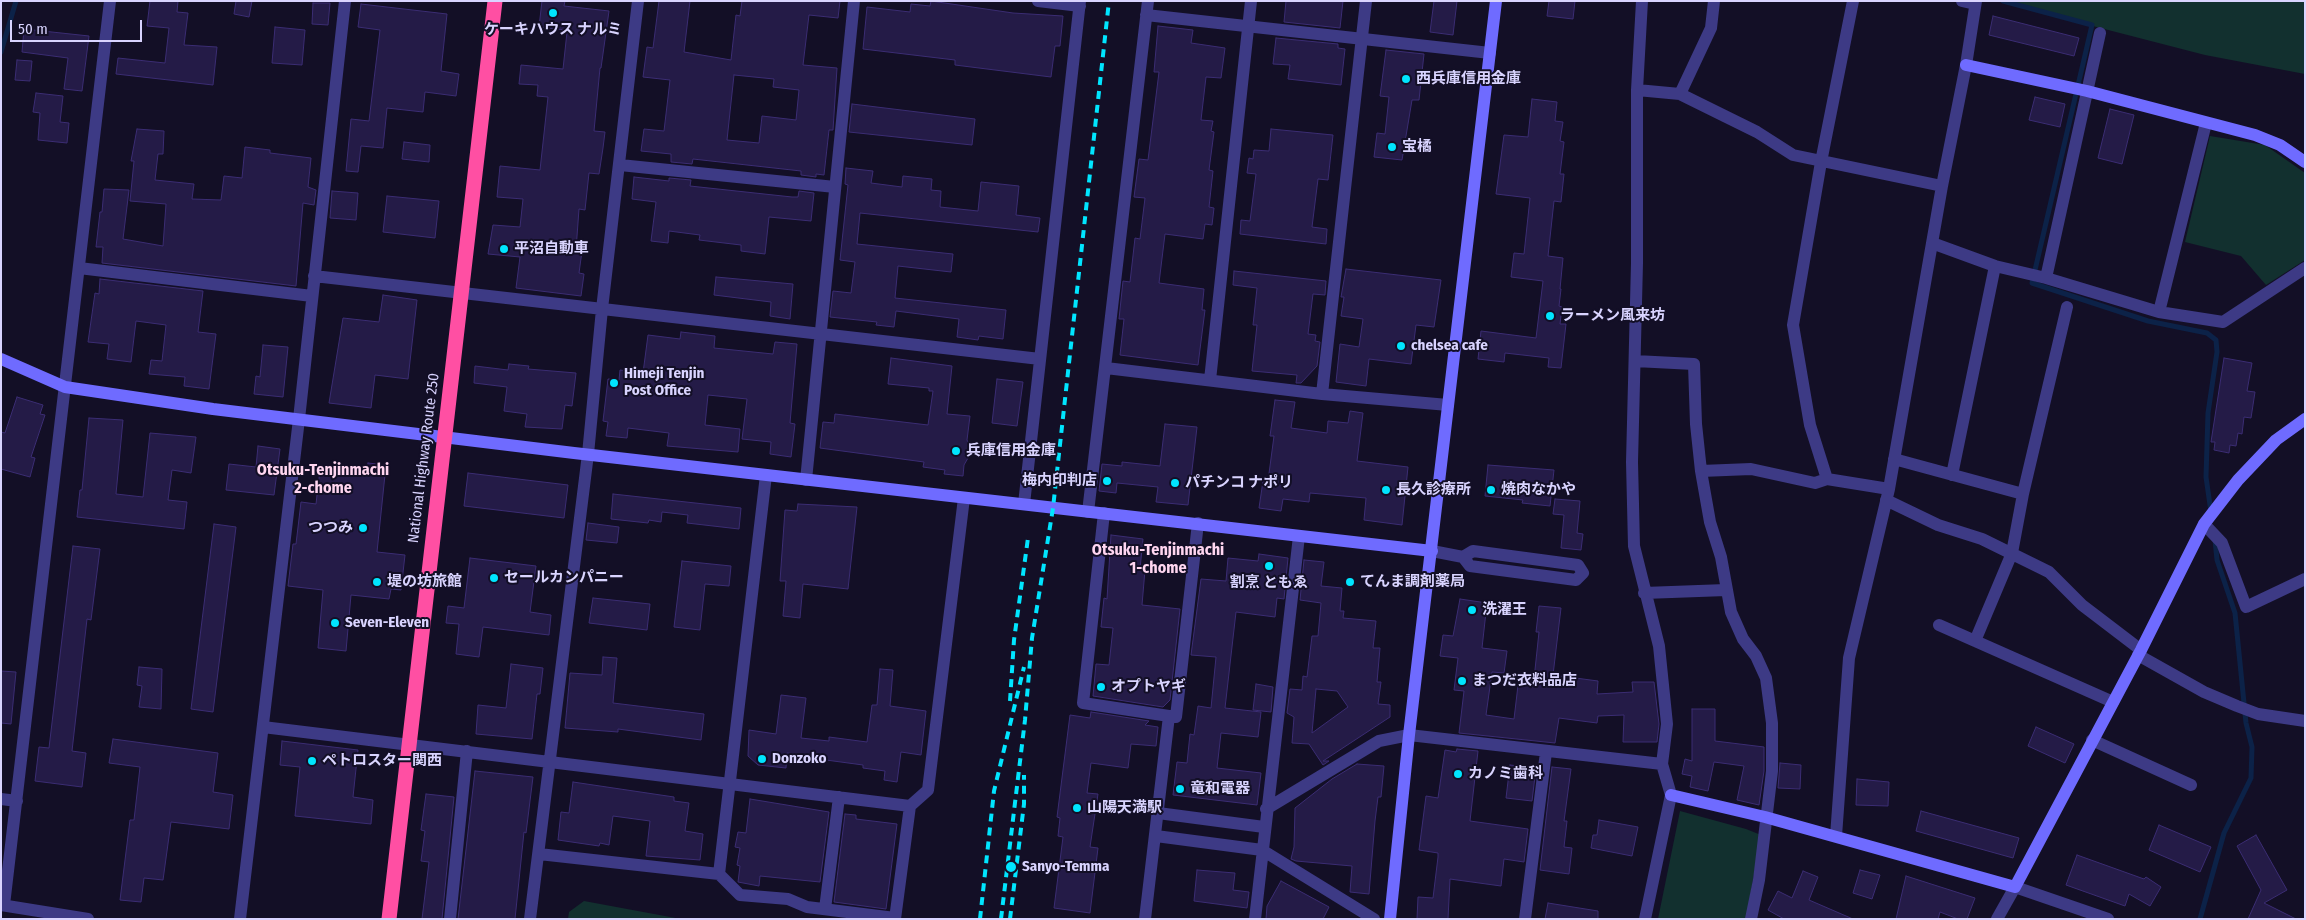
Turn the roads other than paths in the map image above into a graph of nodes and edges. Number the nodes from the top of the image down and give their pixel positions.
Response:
1 (110, 1) edge
2 (344, 1) edge
3 (495, 1) edge
4 (638, 1) edge
5 (854, 1) edge
6 (1038, 1) edge
7 (1148, 1) edge
8 (1251, 1) edge
9 (1366, 1) edge
10 (1496, 1) edge
11 (1642, 1) edge
12 (1714, 1) edge
13 (1853, 1) edge
14 (1962, 1) edge
15 (1975, 3) edge
16 (1080, 4) edge
17 (1146, 15) junction
18 (1248, 27) junction
19 (2100, 33) dead end
20 (1362, 38) junction
21 (1490, 53) junction
22 (1966, 65) junction
23 (1637, 90) junction
24 (2086, 91) junction
25 (1680, 94) junction
26 (2206, 122) junction
27 (1822, 162) junction
28 (2305, 162) edge
29 (620, 165) junction
30 (1942, 186) junction
31 (836, 187) junction
32 (1932, 243) junction
33 (1995, 266) junction
34 (79, 268) junction
35 (2305, 268) edge
36 (314, 276) junction
37 (2046, 278) junction
38 (462, 293) junction
39 (312, 296) junction
40 (2067, 307) dead end
41 (602, 309) junction
42 (2159, 312) junction
43 (821, 334) junction
44 (1, 359) edge
45 (1040, 359) junction
46 (1635, 361) junction
47 (1106, 368) junction
48 (1210, 380) junction
49 (65, 387) junction
50 (1322, 394) junction
51 (1448, 405) junction
52 (300, 419) junction
53 (2305, 419) edge
54 (444, 438) junction
55 (588, 454) junction
56 (1894, 459) junction
57 (1701, 471) junction
58 (766, 475) junction
59 (1952, 475) junction
60 (1828, 479) junction
61 (806, 480) junction
62 (1888, 494) junction
63 (2023, 494) junction
64 (964, 498) junction
65 (1024, 504) junction
66 (1088, 512) junction
67 (1104, 513) junction
68 (1198, 523) junction
69 (2204, 524) junction
70 (1299, 536) junction
71 (1432, 551) junction
72 (2012, 552) junction
73 (1463, 557) junction
74 (2305, 580) edge
75 (1726, 590) junction
76 (1644, 593) junction
77 (1939, 625) dead end
78 (1975, 641) junction
79 (2140, 652) junction
80 (2113, 702) junction
81 (1169, 716) junction
82 (2305, 721) edge
83 (263, 727) junction
84 (1409, 736) junction
85 (2092, 740) junction
86 (409, 744) junction
87 (466, 751) junction
88 (1546, 752) junction
89 (550, 761) junction
90 (1662, 764) junction
91 (730, 784) junction
92 (2191, 785) dead end
93 (1670, 795) junction
94 (839, 797) junction
95 (1, 799) edge
96 (16, 801) junction
97 (910, 806) junction
98 (1266, 809) junction
99 (1158, 814) junction
100 (1765, 816) junction
101 (1264, 827) junction
102 (1156, 836) junction
103 (1836, 836) junction
104 (1262, 850) junction
105 (539, 854) junction
106 (719, 874) junction
107 (2015, 887) junction
108 (2, 905) edge
109 (825, 910) junction
110 (88, 919) edge
111 (240, 919) edge
112 (389, 919) edge
113 (450, 919) edge
114 (530, 919) edge
115 (895, 919) edge
116 (1145, 919) edge
117 (1255, 919) edge
118 (1374, 919) edge
119 (1390, 919) edge
120 (1525, 919) edge
121 (1645, 919) edge
122 (1751, 919) edge
123 (1997, 919) edge
124 (2108, 919) edge

1 - 34 street
2 - 36 street
3 - 38 highway, National Highway Route 250
4 - 29 street
5 - 31 street
6 - 16 street
7 - 17 street
8 - 18 street
9 - 20 street
10 - 21 street
11 - 23 street
12 - 25 street
13 - 27 street
14 - 15 street
15 - 22 street
16 - 45 street
17 - 18 street
17 - 47 street
18 - 20 street
18 - 48 street
19 - 24 street
20 - 21 street
20 - 50 street
21 - 51 street
22 - 24 street
22 - 30 street
23 - 25 street
23 - 46 street
24 - 26 street
24 - 37 street
25 - 27 street
26 - 28 street
26 - 42 street
27 - 30 street
27 - 60 street
29 - 31 street
29 - 41 street
30 - 32 street
31 - 43 street
32 - 33 street
32 - 56 street
33 - 37 street
33 - 59 street
34 - 39 street
34 - 49 street
35 - 42 street
36 - 38 street
36 - 39 street
37 - 42 street
38 - 41 street
38 - 54 highway, National Highway Route 250
39 - 52 street
40 - 63 street
41 - 43 street
41 - 55 street
43 - 45 street
43 - 61 street
44 - 49 street
45 - 65 street
46 - 57 street
46 - 76 street
47 - 48 street
47 - 66 street
48 - 50 street
49 - 52 street
49 - 96 street
50 - 51 street
51 - 71 street
52 - 54 street
52 - 83 street
53 - 69 street
54 - 55 street
54 - 86 highway, National Highway Route 250
55 - 58 street
55 - 89 street
56 - 59 street
56 - 62 street
57 - 60 street
57 - 75 street
58 - 61 street
58 - 91 street
59 - 63 street
60 - 62 street
61 - 64 street
62 - 72 street
62 - 103 street
63 - 72 street
64 - 65 street
64 - 97 street
65 - 66 street
66 - 67 street
67 - 68 street
67 - 81 street
68 - 70 street
68 - 81 street
69 - 74 street
69 - 79 street
70 - 71 street
70 - 98 street
71 - 73 street
71 - 84 street
72 - 78 street
72 - 79 street
73 - 73 street
75 - 76 street
75 - 100 street
76 - 90 street
77 - 78 street
78 - 80 street
79 - 80 street
79 - 82 street
80 - 85 street
81 - 99 street
83 - 86 street
83 - 111 street
84 - 88 street
84 - 98 street
84 - 119 street
85 - 92 street
85 - 107 street
86 - 87 street
86 - 112 highway, National Highway Route 250
87 - 89 street
87 - 113 street
88 - 90 street
88 - 120 street
89 - 91 street
89 - 105 street
90 - 93 street
91 - 94 street
91 - 106 street
93 - 100 street
93 - 121 street
94 - 97 street
94 - 109 street
95 - 96 street
96 - 108 street
97 - 115 street
98 - 101 street
99 - 101 street
99 - 102 street
100 - 103 street
100 - 122 street
101 - 104 street
102 - 104 street
102 - 116 street
103 - 107 street
104 - 117 street
104 - 118 street
105 - 106 street
105 - 114 street
106 - 109 street
107 - 123 street
107 - 124 street
108 - 110 street
109 - 115 street

